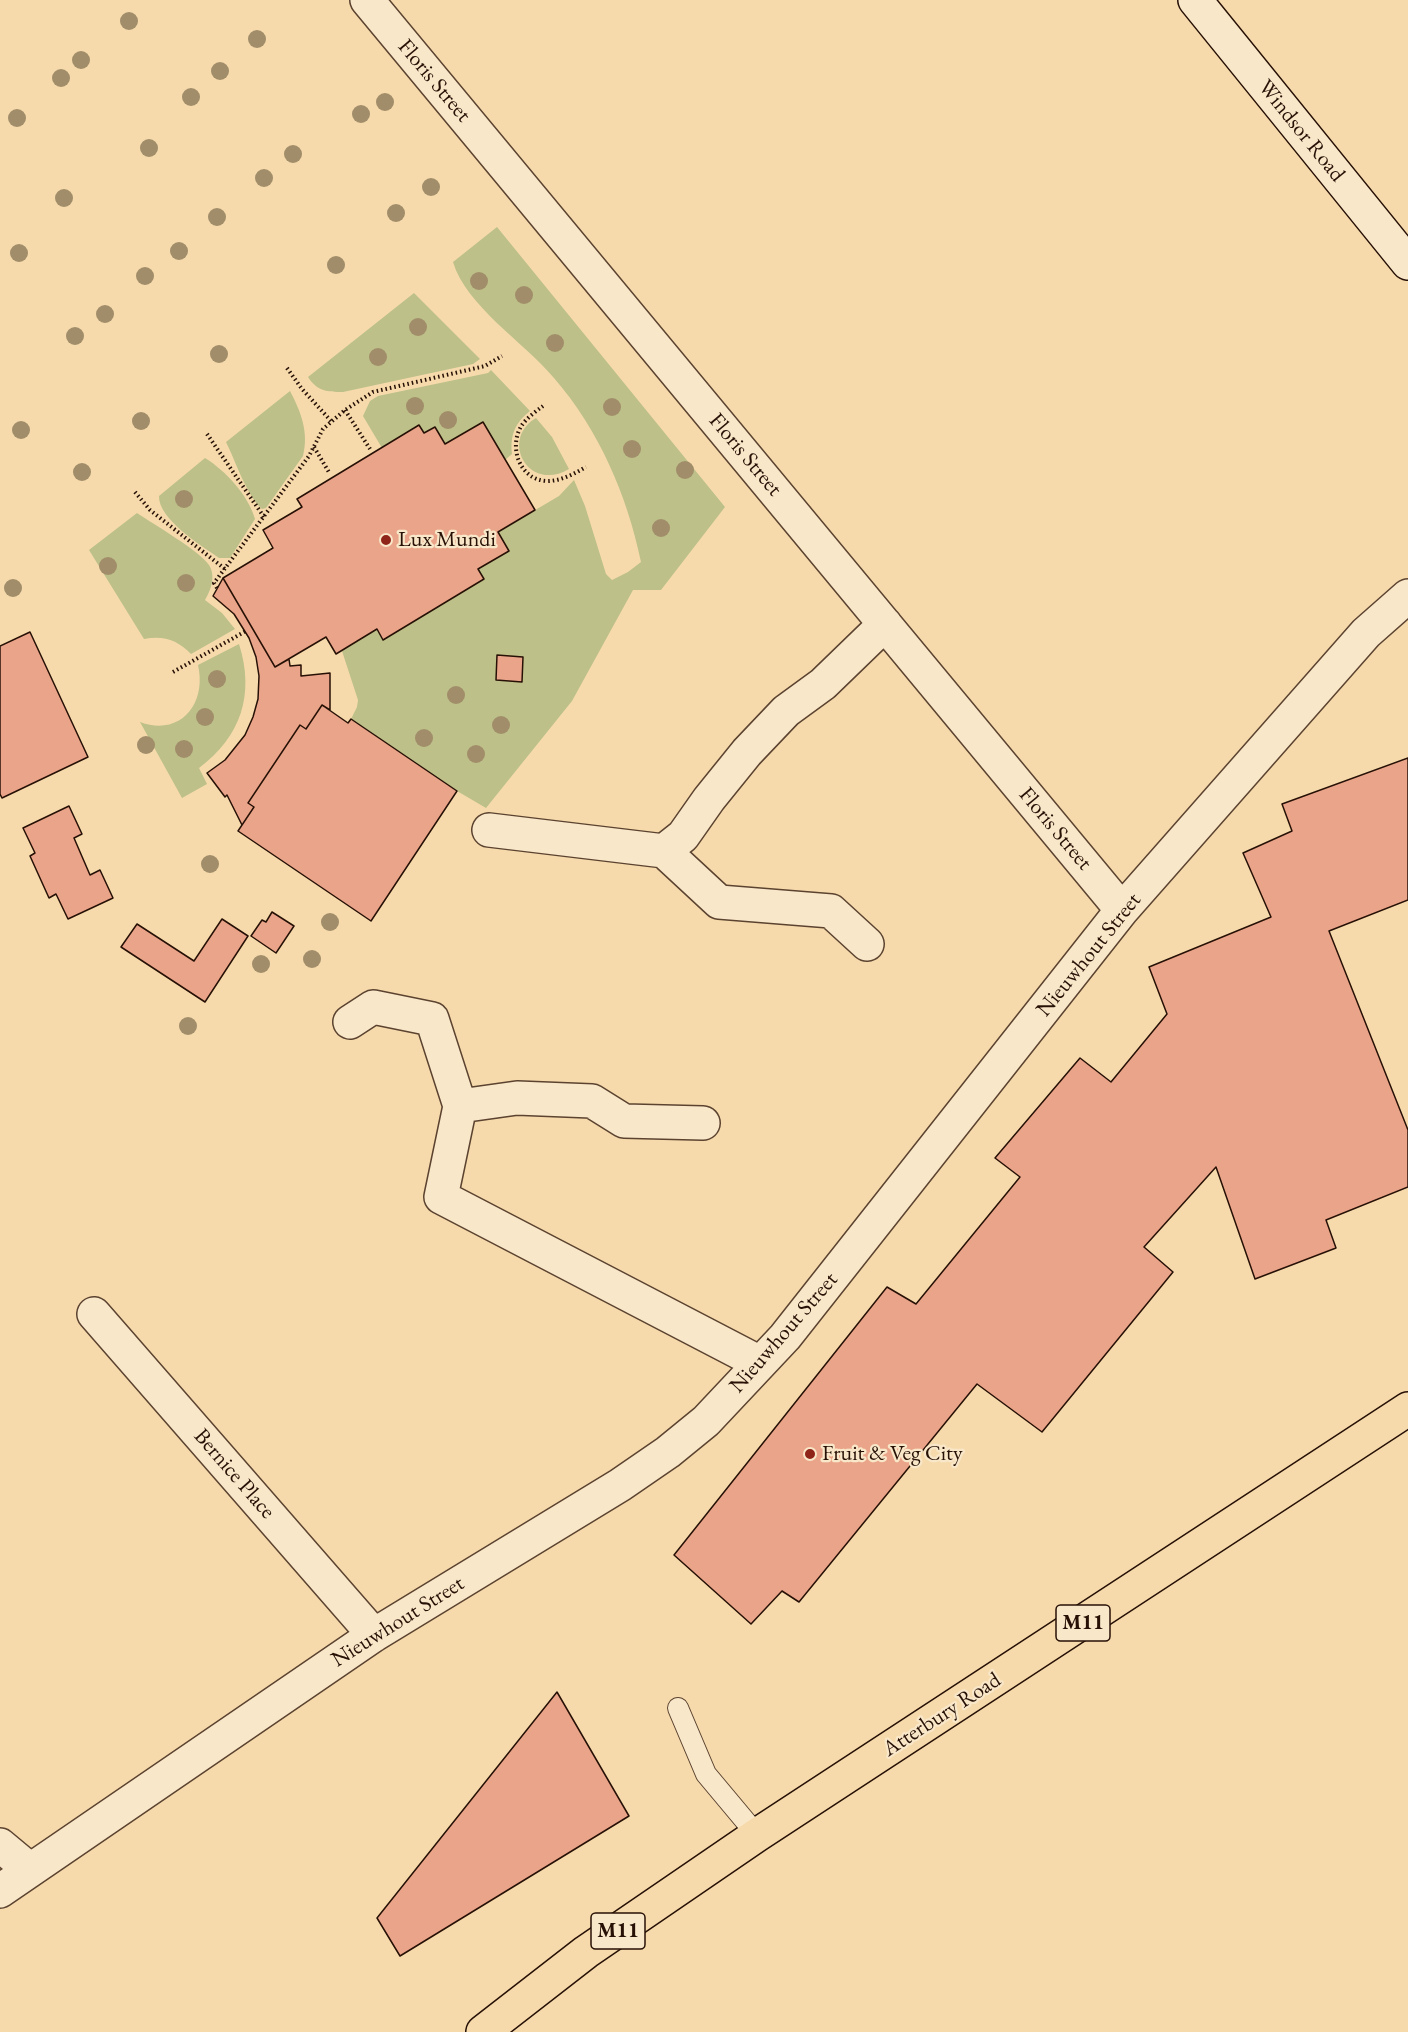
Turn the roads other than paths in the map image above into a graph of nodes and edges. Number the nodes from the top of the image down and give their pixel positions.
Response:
1 (367, 0) edge
2 (1195, 0) edge
3 (1408, 263) edge
4 (1408, 596) edge
5 (885, 624) junction
6 (489, 830) dead end
7 (664, 851) junction
8 (1122, 910) junction
9 (867, 944) dead end
10 (350, 1022) dead end
11 (460, 1106) junction
12 (703, 1123) dead end
13 (94, 1314) dead end
14 (760, 1363) junction
15 (1408, 1409) edge
16 (374, 1635) junction
17 (678, 1708) dead end
18 (757, 1835) junction
19 (0, 1845) edge
20 (30, 1870) junction
21 (0, 1892) edge
22 (483, 2032) edge

1 - 5 street, Floris Street
2 - 3 street, Windsor Road
4 - 8 street, Nieuwhout Street
5 - 7 street
5 - 8 street, Floris Street
6 - 7 street
7 - 9 street
8 - 14 street, Nieuwhout Street
10 - 11 street
11 - 12 street
11 - 14 street
13 - 16 street, Bernice Place
14 - 16 street, Nieuwhout Street
15 - 18 main road, Atterbury Road / M11
16 - 20 street, Nieuwhout Street
17 - 18 lane
18 - 22 main road, Atterbury Road / M11
19 - 20 street
20 - 21 street, Nieuwhout Street

